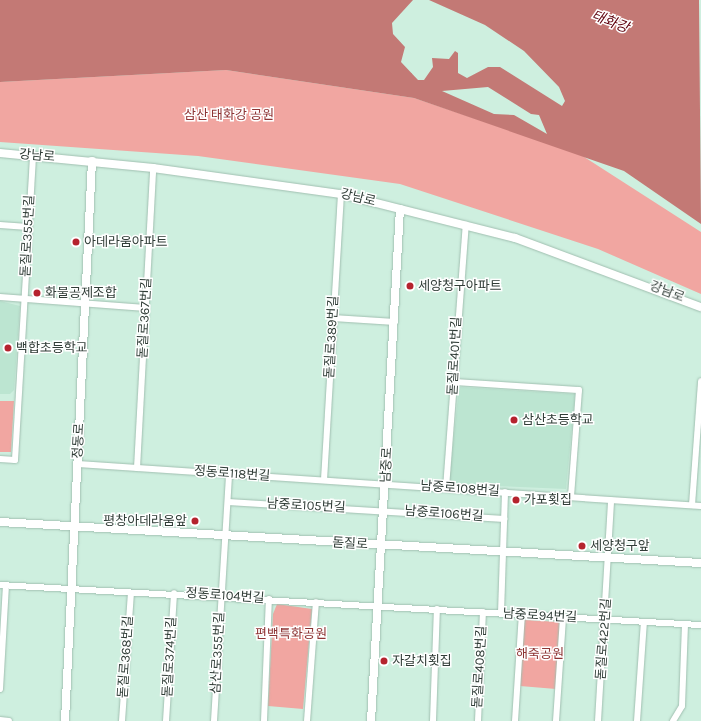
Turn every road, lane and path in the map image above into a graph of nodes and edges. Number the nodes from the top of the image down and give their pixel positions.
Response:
1 (0, 153) edge
2 (33, 155) junction
3 (92, 161) junction
4 (153, 168) junction
5 (341, 194) junction
6 (400, 209) junction
7 (0, 225) edge
8 (466, 225) junction
9 (28, 227) junction
10 (670, 293) junction
11 (0, 297) edge
12 (24, 299) junction
13 (701, 303) edge
14 (85, 304) junction
15 (701, 307) edge
16 (146, 308) junction
17 (333, 318) junction
18 (395, 322) junction
19 (701, 381) edge
20 (454, 382) junction
21 (700, 415) edge
22 (0, 459) edge
23 (78, 464) junction
24 (138, 468) junction
25 (229, 474) junction
26 (324, 480) junction
27 (386, 484) junction
28 (446, 488) junction
29 (504, 492) junction
30 (571, 497) junction
31 (612, 500) junction
32 (228, 502) junction
33 (692, 505) junction
34 (701, 506) edge
35 (384, 510) junction
36 (504, 519) junction
37 (0, 522) edge
38 (75, 527) junction
39 (225, 537) junction
40 (382, 546) junction
41 (504, 552) junction
42 (610, 557) junction
43 (701, 563) edge
44 (3, 585) edge
45 (72, 590) junction
46 (174, 592) junction
47 (131, 593) junction
48 (222, 596) junction
49 (269, 599) junction
50 (316, 602) junction
51 (378, 606) junction
52 (437, 609) junction
53 (483, 612) junction
54 (501, 613) junction
55 (522, 614) junction
56 (563, 617) junction
57 (605, 619) junction
58 (644, 622) junction
59 (685, 624) junction
60 (701, 625) edge
61 (0, 688) edge
62 (0, 720) edge
63 (676, 720) edge
64 (8, 721) edge
65 (65, 721) edge
66 (122, 721) edge
67 (166, 721) edge
68 (214, 721) edge
69 (264, 721) edge
70 (307, 721) edge
71 (371, 721) edge
72 (433, 721) edge
73 (478, 721) edge
74 (515, 721) edge
75 (556, 721) edge
76 (598, 721) edge
77 (637, 721) edge

1 - 2 main road, 강남로
2 - 3 main road, 강남로
2 - 9 street, 돋질로355번길
3 - 4 main road, 강남로
3 - 14 main road, 정동로
4 - 5 main road, 강남로
4 - 16 street, 돋질로367번길
5 - 6 main road, 강남로
5 - 17 street, 돋질로389번길
6 - 8 main road, 강남로
6 - 18 main road, 남중로
7 - 9 street
8 - 10 main road, 강남로
8 - 20 street, 돋질로401번길
9 - 12 street, 돋질로355번길
10 - 13 main road
10 - 15 main road, 강남로
11 - 12 street
12 - 14 street
12 - 22 street, 돋질로355번길
14 - 16 street
14 - 23 main road, 정동로
16 - 24 street, 돋질로367번길
17 - 18 street
17 - 26 street, 돋질로389번길
18 - 27 main road, 남중로
19 - 21 street
20 - 28 street, 돋질로401번길
20 - 30 street
21 - 33 street
23 - 24 street, 정동로118번길
23 - 38 main road, 정동로
24 - 25 street, 정동로118번길
25 - 26 street, 정동로118번길
25 - 32 street, 삼산로355번길
26 - 27 street, 정동로118번길
27 - 28 street, 남중로108번길
27 - 35 main road, 남중로
28 - 29 street, 남중로108번길
29 - 30 street, 남중로108번길
29 - 36 street
30 - 31 street, 남중로108번길
31 - 33 street, 남중로108번길
31 - 42 street, 돋질로422번길
32 - 35 street, 남중로105번길
32 - 39 street, 삼산로355번길
33 - 34 street, 남중로108번길
35 - 36 street, 남중로106번길
35 - 40 main road, 남중로
36 - 41 street
37 - 38 main road, 돋질로
38 - 39 main road, 돋질로
38 - 45 main road, 정동로
39 - 40 main road, 돋질로
39 - 48 street, 삼산로355번길
40 - 41 main road, 돋질로
40 - 51 main road, 남중로
41 - 42 main road, 돋질로
41 - 54 street
42 - 43 main road, 돋질로
42 - 57 street, 돋질로422번길
44 - 45 street, 정동로104번길
44 - 61 street
45 - 47 street, 정동로104번길
45 - 65 main road, 정동로
46 - 47 street, 정동로104번길
46 - 48 street, 정동로104번길
46 - 67 street, 돋질로374번길
47 - 66 street, 돋질로368번길
48 - 49 street, 정동로104번길
48 - 68 street, 삼산로355번길
49 - 50 street, 정동로104번길
49 - 69 street
50 - 51 street, 정동로104번길
50 - 70 street
51 - 52 street, 남중로94번길
51 - 71 main road, 남중로
52 - 53 street, 남중로94번길
52 - 72 street
53 - 54 street, 남중로94번길
53 - 73 street, 돋질로408번길
54 - 55 street, 남중로94번길
55 - 56 street, 남중로94번길
55 - 74 street
56 - 57 street, 남중로94번길
56 - 75 street
57 - 58 street, 남중로94번길
57 - 76 street, 돋질로422번길
58 - 59 street, 남중로94번길
58 - 77 street
59 - 60 street, 남중로94번길
59 - 63 street
62 - 64 street

